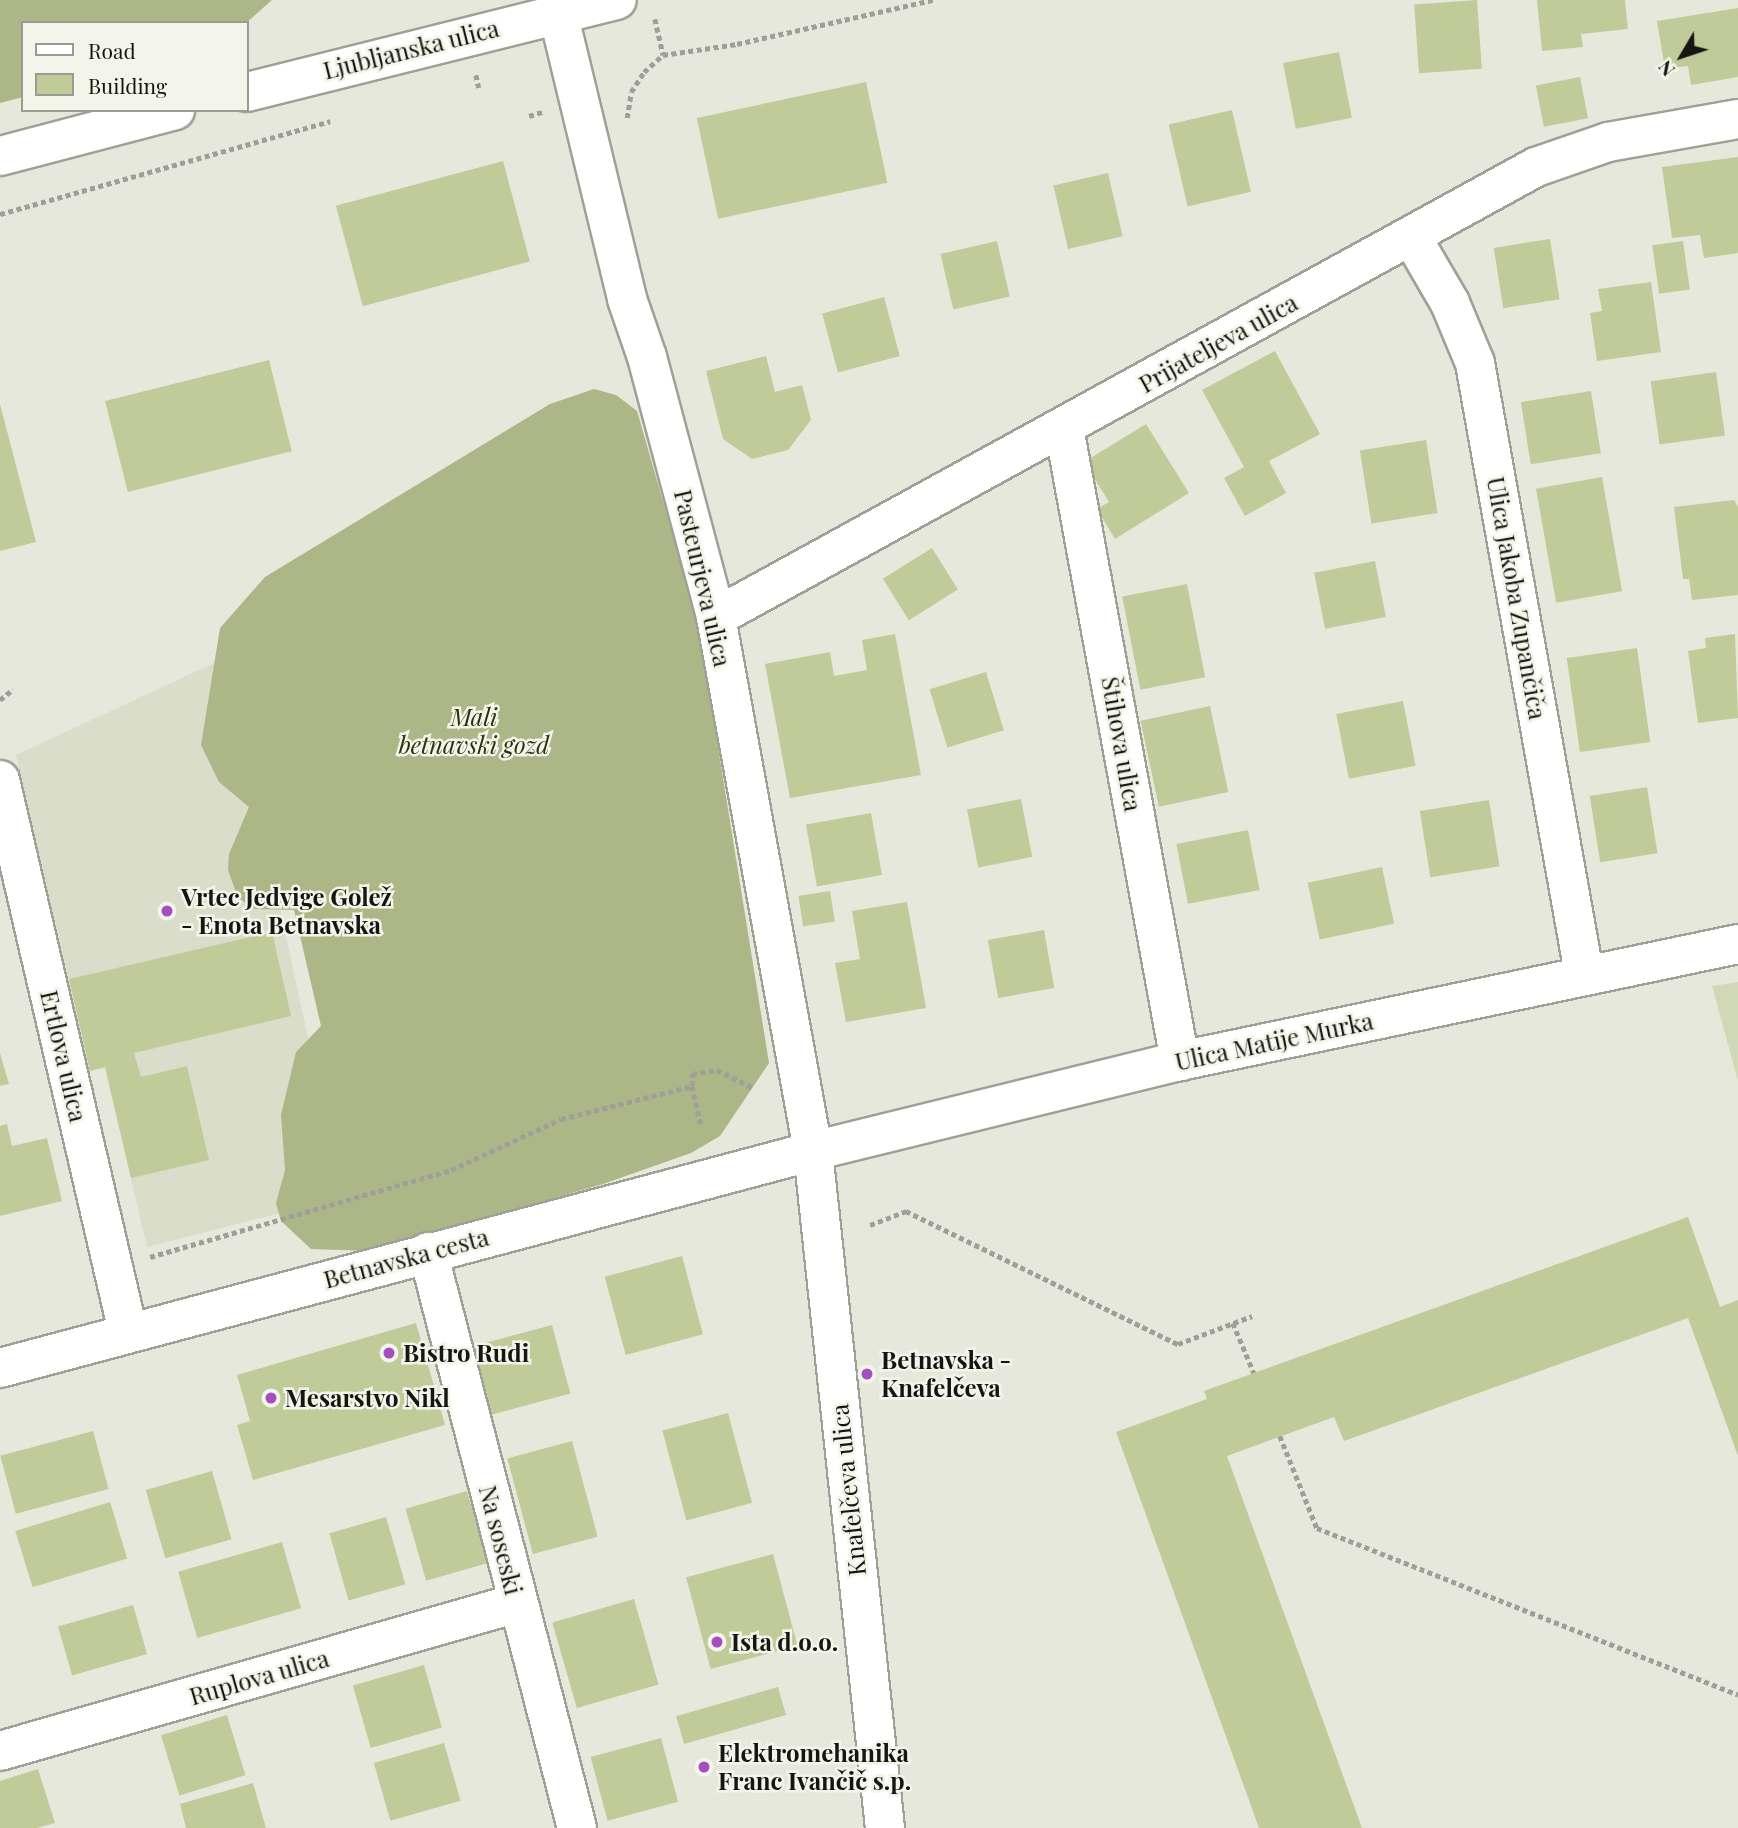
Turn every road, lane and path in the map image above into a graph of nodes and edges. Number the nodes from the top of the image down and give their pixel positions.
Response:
1 (617, 0) edge
2 (933, 0) edge
3 (653, 11) dead end
4 (558, 12) junction
5 (663, 55) junction
6 (248, 92) edge
7 (167, 112) edge
8 (1738, 119) edge
9 (330, 121) dead end
10 (625, 127) dead end
11 (0, 156) edge
12 (0, 214) edge
13 (1411, 236) junction
14 (1064, 428) junction
15 (716, 617) junction
16 (13, 689) dead end
17 (0, 700) edge
18 (0, 779) edge
19 (1738, 944) edge
20 (1584, 973) junction
21 (1180, 1061) junction
22 (692, 1086) junction
23 (754, 1088) dead end
24 (701, 1124) dead end
25 (813, 1151) junction
26 (870, 1225) dead end
27 (428, 1252) junction
28 (137, 1260) dead end
29 (1252, 1316) dead end
30 (1233, 1323) junction
31 (128, 1332) junction
32 (0, 1367) edge
33 (1254, 1373) dead end
34 (1280, 1436) dead end
35 (517, 1602) junction
36 (1738, 1695) edge
37 (0, 1751) edge
38 (577, 1828) edge
39 (885, 1828) edge

1 - 4 street, Ljubljanska ulica
2 - 5 path
3 - 5 path
4 - 6 street, Ljubljanska ulica
4 - 15 street, Pasteurjeva ulica
5 - 10 path
7 - 11 street
8 - 13 street, Prijateljeva ulica
9 - 12 path
13 - 14 street, Prijateljeva ulica
13 - 20 street, Ulica Jakoba Zupančiča
14 - 15 street, Prijateljeva ulica
14 - 21 street, Štihova ulica
15 - 25 street, Pasteurjeva ulica
16 - 17 path
18 - 31 street, Ertlova ulica
19 - 20 street, Ulica Matije Murka
20 - 21 street, Ulica Matije Murka
21 - 25 street, Ulica Matije Murka
22 - 23 path
22 - 24 path
22 - 28 path
25 - 27 street, Betnavska cesta
25 - 39 street, Knafelčeva ulica
26 - 30 path
27 - 31 street, Betnavska cesta
27 - 35 street, Na soseski
29 - 30 path
30 - 33 path
31 - 32 street, Betnavska cesta
34 - 36 path
35 - 37 street, Ruplova ulica
35 - 38 street, Na soseski

